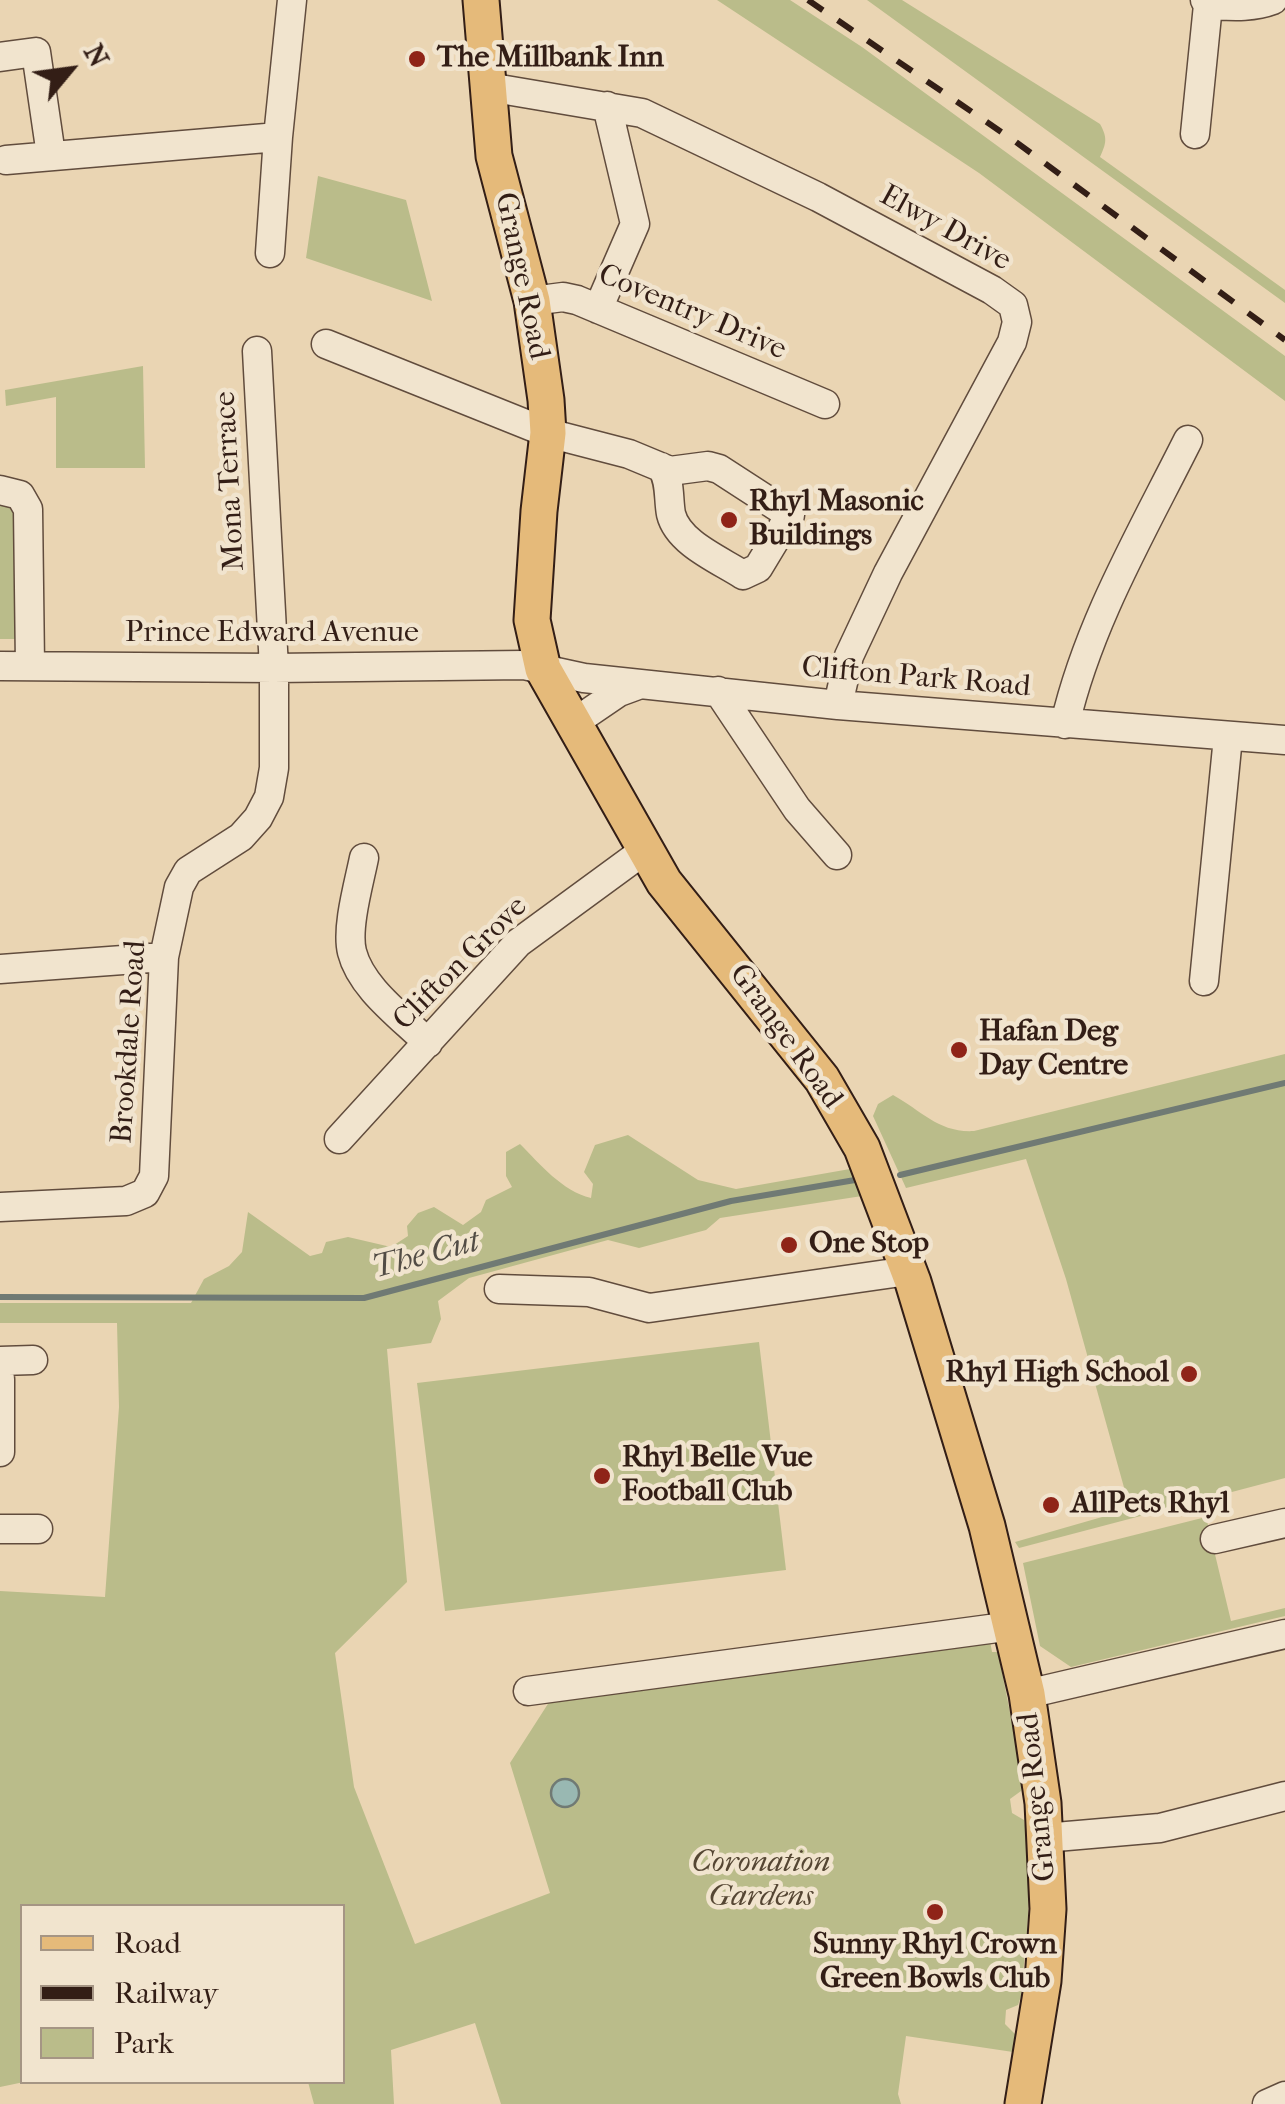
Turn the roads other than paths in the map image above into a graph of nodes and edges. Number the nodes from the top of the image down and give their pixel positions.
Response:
1 (292, 0) edge
2 (481, 0) edge
3 (1273, 0) edge
4 (1206, 2) edge
5 (0, 57) edge
6 (488, 87) junction
7 (608, 106) junction
8 (1195, 134) dead end
9 (278, 137) junction
10 (51, 155) junction
11 (6, 160) dead end
12 (270, 253) dead end
13 (532, 302) junction
14 (598, 309) junction
15 (326, 344) dead end
16 (257, 351) dead end
17 (825, 404) dead end
18 (548, 433) junction
19 (1188, 439) dead end
20 (661, 467) junction
21 (0, 490) edge
22 (0, 666) edge
23 (30, 666) junction
24 (274, 668) junction
25 (543, 668) junction
26 (639, 684) junction
27 (718, 691) junction
28 (838, 705) junction
29 (572, 724) junction
30 (1066, 724) junction
31 (1228, 737) junction
32 (1285, 740) edge
33 (645, 850) junction
34 (838, 855) dead end
35 (364, 858) dead end
36 (164, 957) junction
37 (0, 969) edge
38 (1204, 981) dead end
39 (428, 1043) junction
40 (339, 1139) dead end
41 (0, 1206) edge
42 (908, 1271) junction
43 (499, 1289) dead end
44 (33, 1360) dead end
45 (0, 1361) edge
46 (0, 1378) edge
47 (0, 1452) edge
48 (1285, 1523) edge
49 (0, 1528) edge
50 (38, 1528) dead end
51 (1214, 1539) dead end
52 (1012, 1626) junction
53 (1285, 1634) edge
54 (528, 1692) dead end
55 (1027, 1694) junction
56 (1285, 1796) edge
57 (1044, 1838) junction
58 (1285, 2096) edge
59 (1023, 2104) edge
60 (1266, 2104) edge

1 - 9 street
2 - 6 main road, Grange Road
3 - 4 street
4 - 8 street
5 - 10 street
6 - 7 street, Elwy Drive
6 - 13 main road, Grange Road
7 - 14 street
7 - 28 street, Elwy Drive
9 - 10 street
9 - 12 street
10 - 11 street
13 - 14 street, Coventry Drive
13 - 18 main road, Grange Road
14 - 17 street, Coventry Drive
15 - 18 street
16 - 24 street, Mona Terrace
18 - 20 street
18 - 25 main road, Grange Road
19 - 30 street
20 - 20 street
21 - 23 street
22 - 23 street, Prince Edward Avenue
23 - 24 street, Prince Edward Avenue
24 - 25 street, Prince Edward Avenue
24 - 36 street, Brookdale Road
25 - 26 street, Clifton Park Road
25 - 29 main road, Grange Road
26 - 27 street, Clifton Park Road
26 - 29 street
27 - 28 street, Clifton Park Road
27 - 34 street
28 - 30 street, Clifton Park Road
29 - 33 main road, Grange Road
30 - 31 street, Clifton Park Road
31 - 32 street, Clifton Park Road
31 - 38 street
33 - 39 street, Clifton Grove
33 - 42 main road, Grange Road
35 - 39 street
36 - 37 street
36 - 41 street, Brookdale Road
39 - 40 street, Clifton Grove
42 - 43 street
42 - 52 main road, Grange Road
44 - 45 street
46 - 47 street
48 - 51 street
49 - 50 street
52 - 54 street
52 - 55 main road, Grange Road
53 - 55 street
55 - 57 main road, Grange Road
56 - 57 street
57 - 59 main road, Grange Road
58 - 60 street

